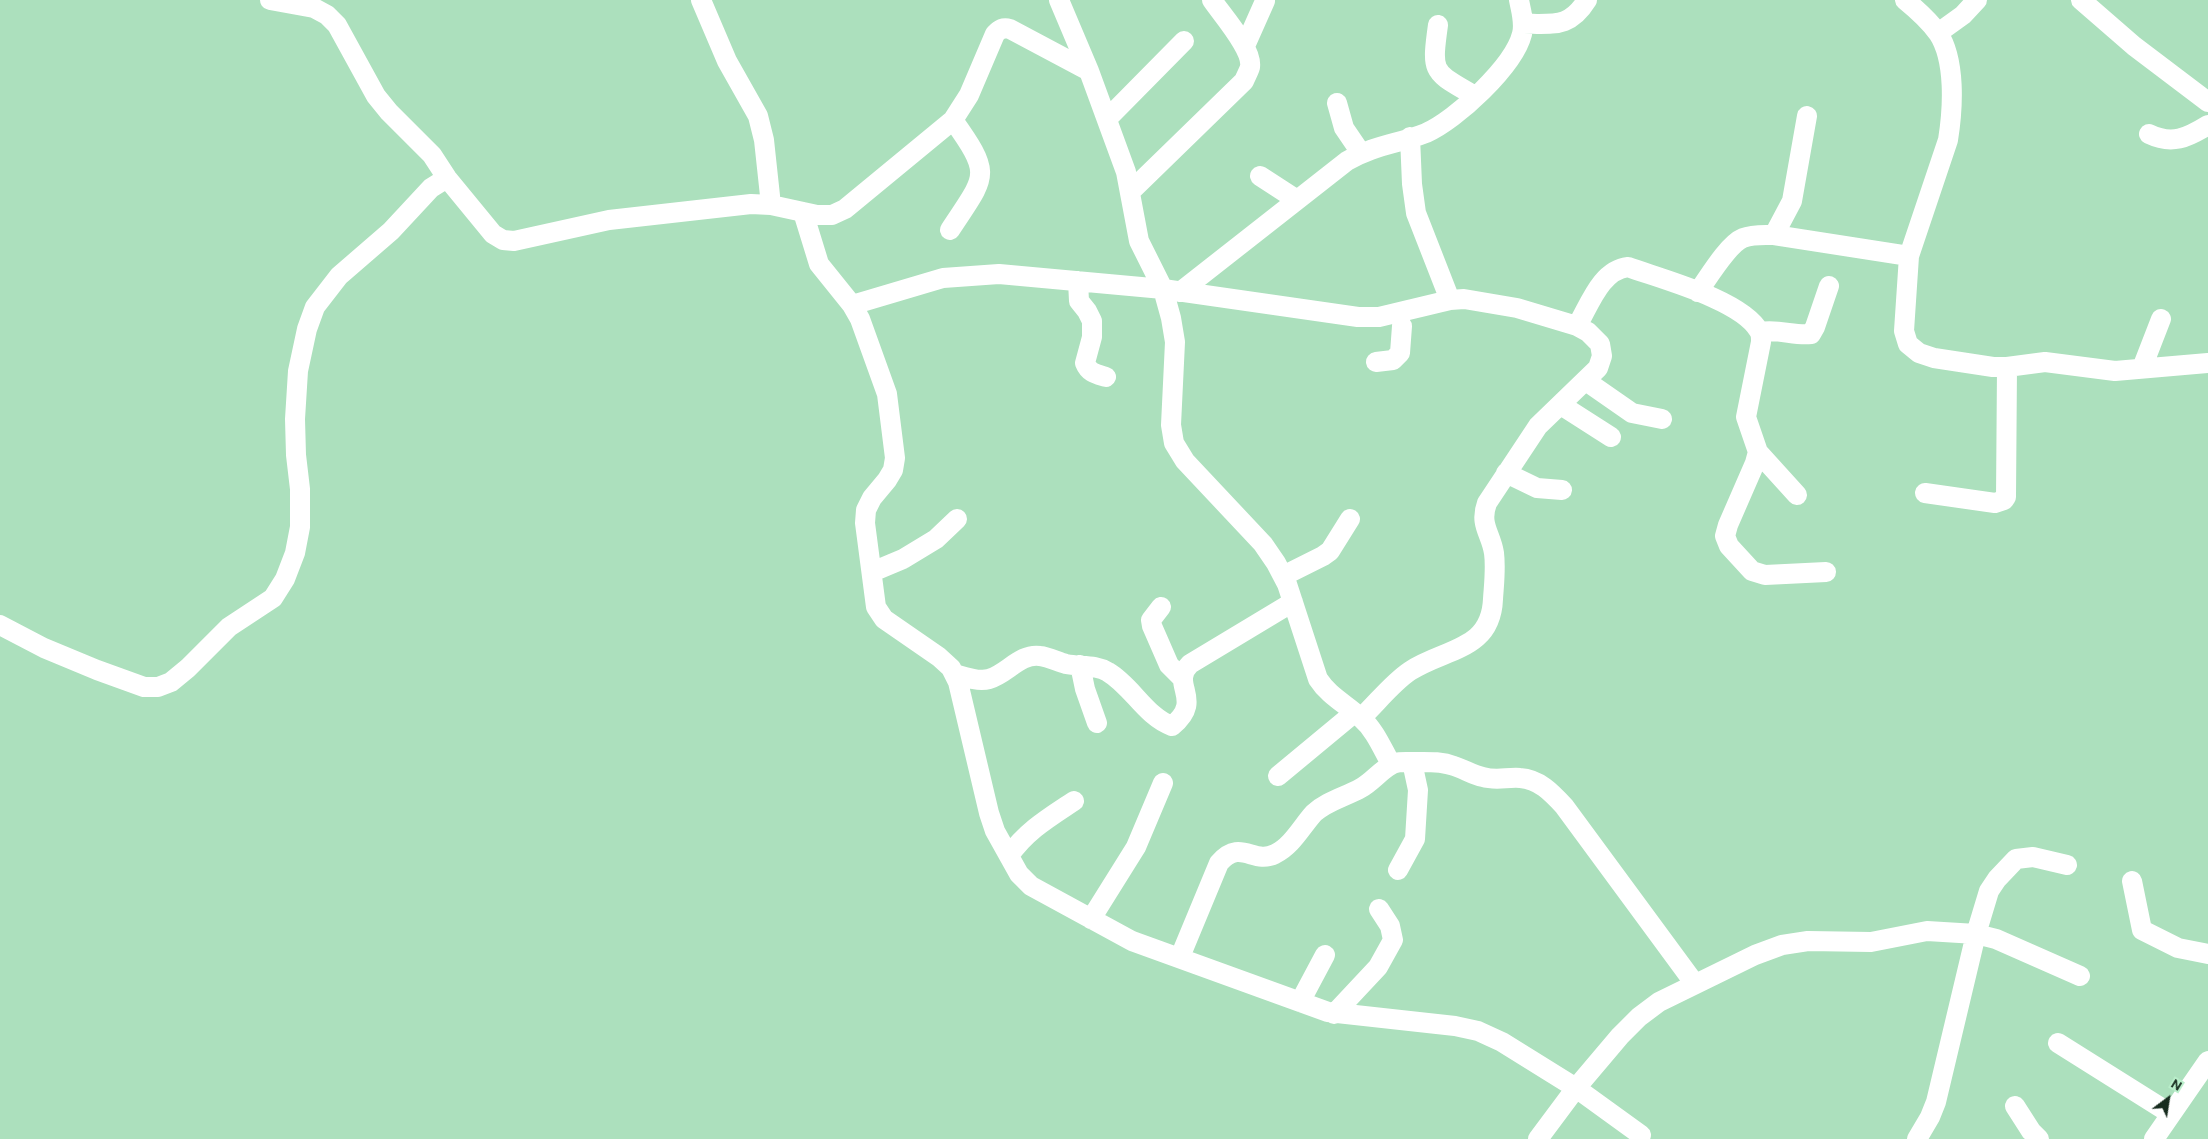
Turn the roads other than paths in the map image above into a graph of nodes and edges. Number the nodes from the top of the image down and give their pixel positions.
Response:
1 (270, 0) edge
2 (701, 0) edge
3 (1059, 0) edge
4 (1212, 0) edge
5 (1519, 0) edge
6 (1587, 0) edge
7 (1978, 0) edge
8 (2081, 0) edge
9 (1265, 1) edge
10 (1908, 1) edge
11 (1523, 24) junction
12 (1438, 25) dead end
13 (1938, 33) junction
14 (1184, 41) dead end
15 (1245, 46) junction
16 (1089, 71) junction
17 (1475, 96) junction
18 (2208, 102) edge
19 (1337, 103) dead end
20 (1807, 116) dead end
21 (1107, 119) junction
22 (953, 120) junction
23 (2208, 125) edge
24 (2149, 134) dead end
25 (1410, 137) junction
26 (1361, 153) junction
27 (1260, 176) dead end
28 (447, 178) junction
29 (1130, 191) junction
30 (1298, 200) junction
31 (771, 205) junction
32 (803, 212) junction
33 (950, 230) dead end
34 (1774, 235) junction
35 (1909, 256) junction
36 (1078, 281) junction
37 (1829, 286) dead end
38 (1172, 291) junction
39 (1698, 292) junction
40 (1450, 300) junction
41 (852, 305) junction
42 (1402, 319) junction
43 (2161, 319) dead end
44 (1577, 326) junction
45 (1760, 332) junction
46 (1376, 362) dead end
47 (2208, 363) edge
48 (2008, 368) junction
49 (2142, 368) junction
50 (1106, 376) dead end
51 (1586, 381) junction
52 (1561, 405) junction
53 (1662, 419) dead end
54 (1611, 437) dead end
55 (1758, 452) junction
56 (1506, 473) junction
57 (1562, 490) dead end
58 (1925, 493) dead end
59 (1796, 495) dead end
60 (956, 519) dead end
61 (1350, 519) dead end
62 (872, 572) junction
63 (1826, 572) dead end
64 (1283, 576) junction
65 (1293, 602) junction
66 (1161, 607) dead end
67 (0, 625) edge
68 (1080, 665) junction
69 (954, 674) junction
70 (1182, 678) junction
71 (1358, 716) junction
72 (1097, 723) dead end
73 (1412, 762) junction
74 (1391, 764) junction
75 (1278, 776) dead end
76 (1163, 783) dead end
77 (1074, 801) dead end
78 (1009, 856) junction
79 (2067, 866) dead end
80 (1398, 870) dead end
81 (2132, 881) dead end
82 (1378, 909) dead end
83 (1090, 919) junction
84 (1976, 934) junction
85 (2208, 954) edge
86 (1325, 955) dead end
87 (1180, 957) junction
88 (2080, 976) dead end
89 (1695, 984) junction
90 (1300, 1002) junction
91 (1334, 1014) junction
92 (2058, 1043) dead end
93 (2208, 1061) edge
94 (1576, 1088) junction
95 (2015, 1106) dead end
96 (2171, 1114) junction
97 (1641, 1135) dead end
98 (1538, 1139) edge
99 (1917, 1139) edge
100 (2039, 1139) edge
101 (2154, 1139) edge

1 - 28 street
2 - 31 street
3 - 16 street
4 - 15 street
5 - 11 street
6 - 11 street
7 - 13 street
8 - 18 street
9 - 15 street
10 - 13 street
11 - 17 street
12 - 17 street
13 - 35 street
14 - 21 street
15 - 29 street
16 - 21 street
16 - 22 street
17 - 25 street
19 - 26 street
20 - 34 street
21 - 29 street
22 - 32 street
22 - 33 street
23 - 24 street
25 - 26 street
25 - 40 street
26 - 30 street
27 - 30 street
28 - 31 street
28 - 67 street
29 - 38 street
30 - 38 street
31 - 32 street
32 - 41 street
34 - 35 street
34 - 39 street
35 - 48 street
36 - 38 street
36 - 41 street
36 - 50 street
37 - 45 street
38 - 42 street
38 - 64 street
39 - 44 street
39 - 45 street
40 - 42 street
40 - 44 street
41 - 62 street
42 - 46 street
43 - 49 street
44 - 51 street
45 - 55 street
47 - 49 street
48 - 49 street
48 - 58 street
51 - 52 street
51 - 53 street
52 - 54 street
52 - 56 street
55 - 59 street
55 - 63 street
56 - 57 street
56 - 71 street
60 - 62 street
61 - 64 street
62 - 69 street
64 - 65 street
65 - 70 street
65 - 71 street
66 - 70 street
68 - 69 street
68 - 70 street
68 - 72 street
69 - 78 street
71 - 74 street
71 - 75 street
73 - 74 street
73 - 80 street
73 - 89 street
74 - 87 street
76 - 83 street
77 - 78 street
78 - 83 street
79 - 84 street
81 - 85 street
82 - 91 street
83 - 87 street
84 - 88 street
84 - 89 street
84 - 99 street
86 - 90 street
87 - 90 street
89 - 94 street
90 - 91 street
91 - 94 street
92 - 96 street
93 - 96 street
94 - 97 street
94 - 98 street
95 - 100 street
96 - 101 street

